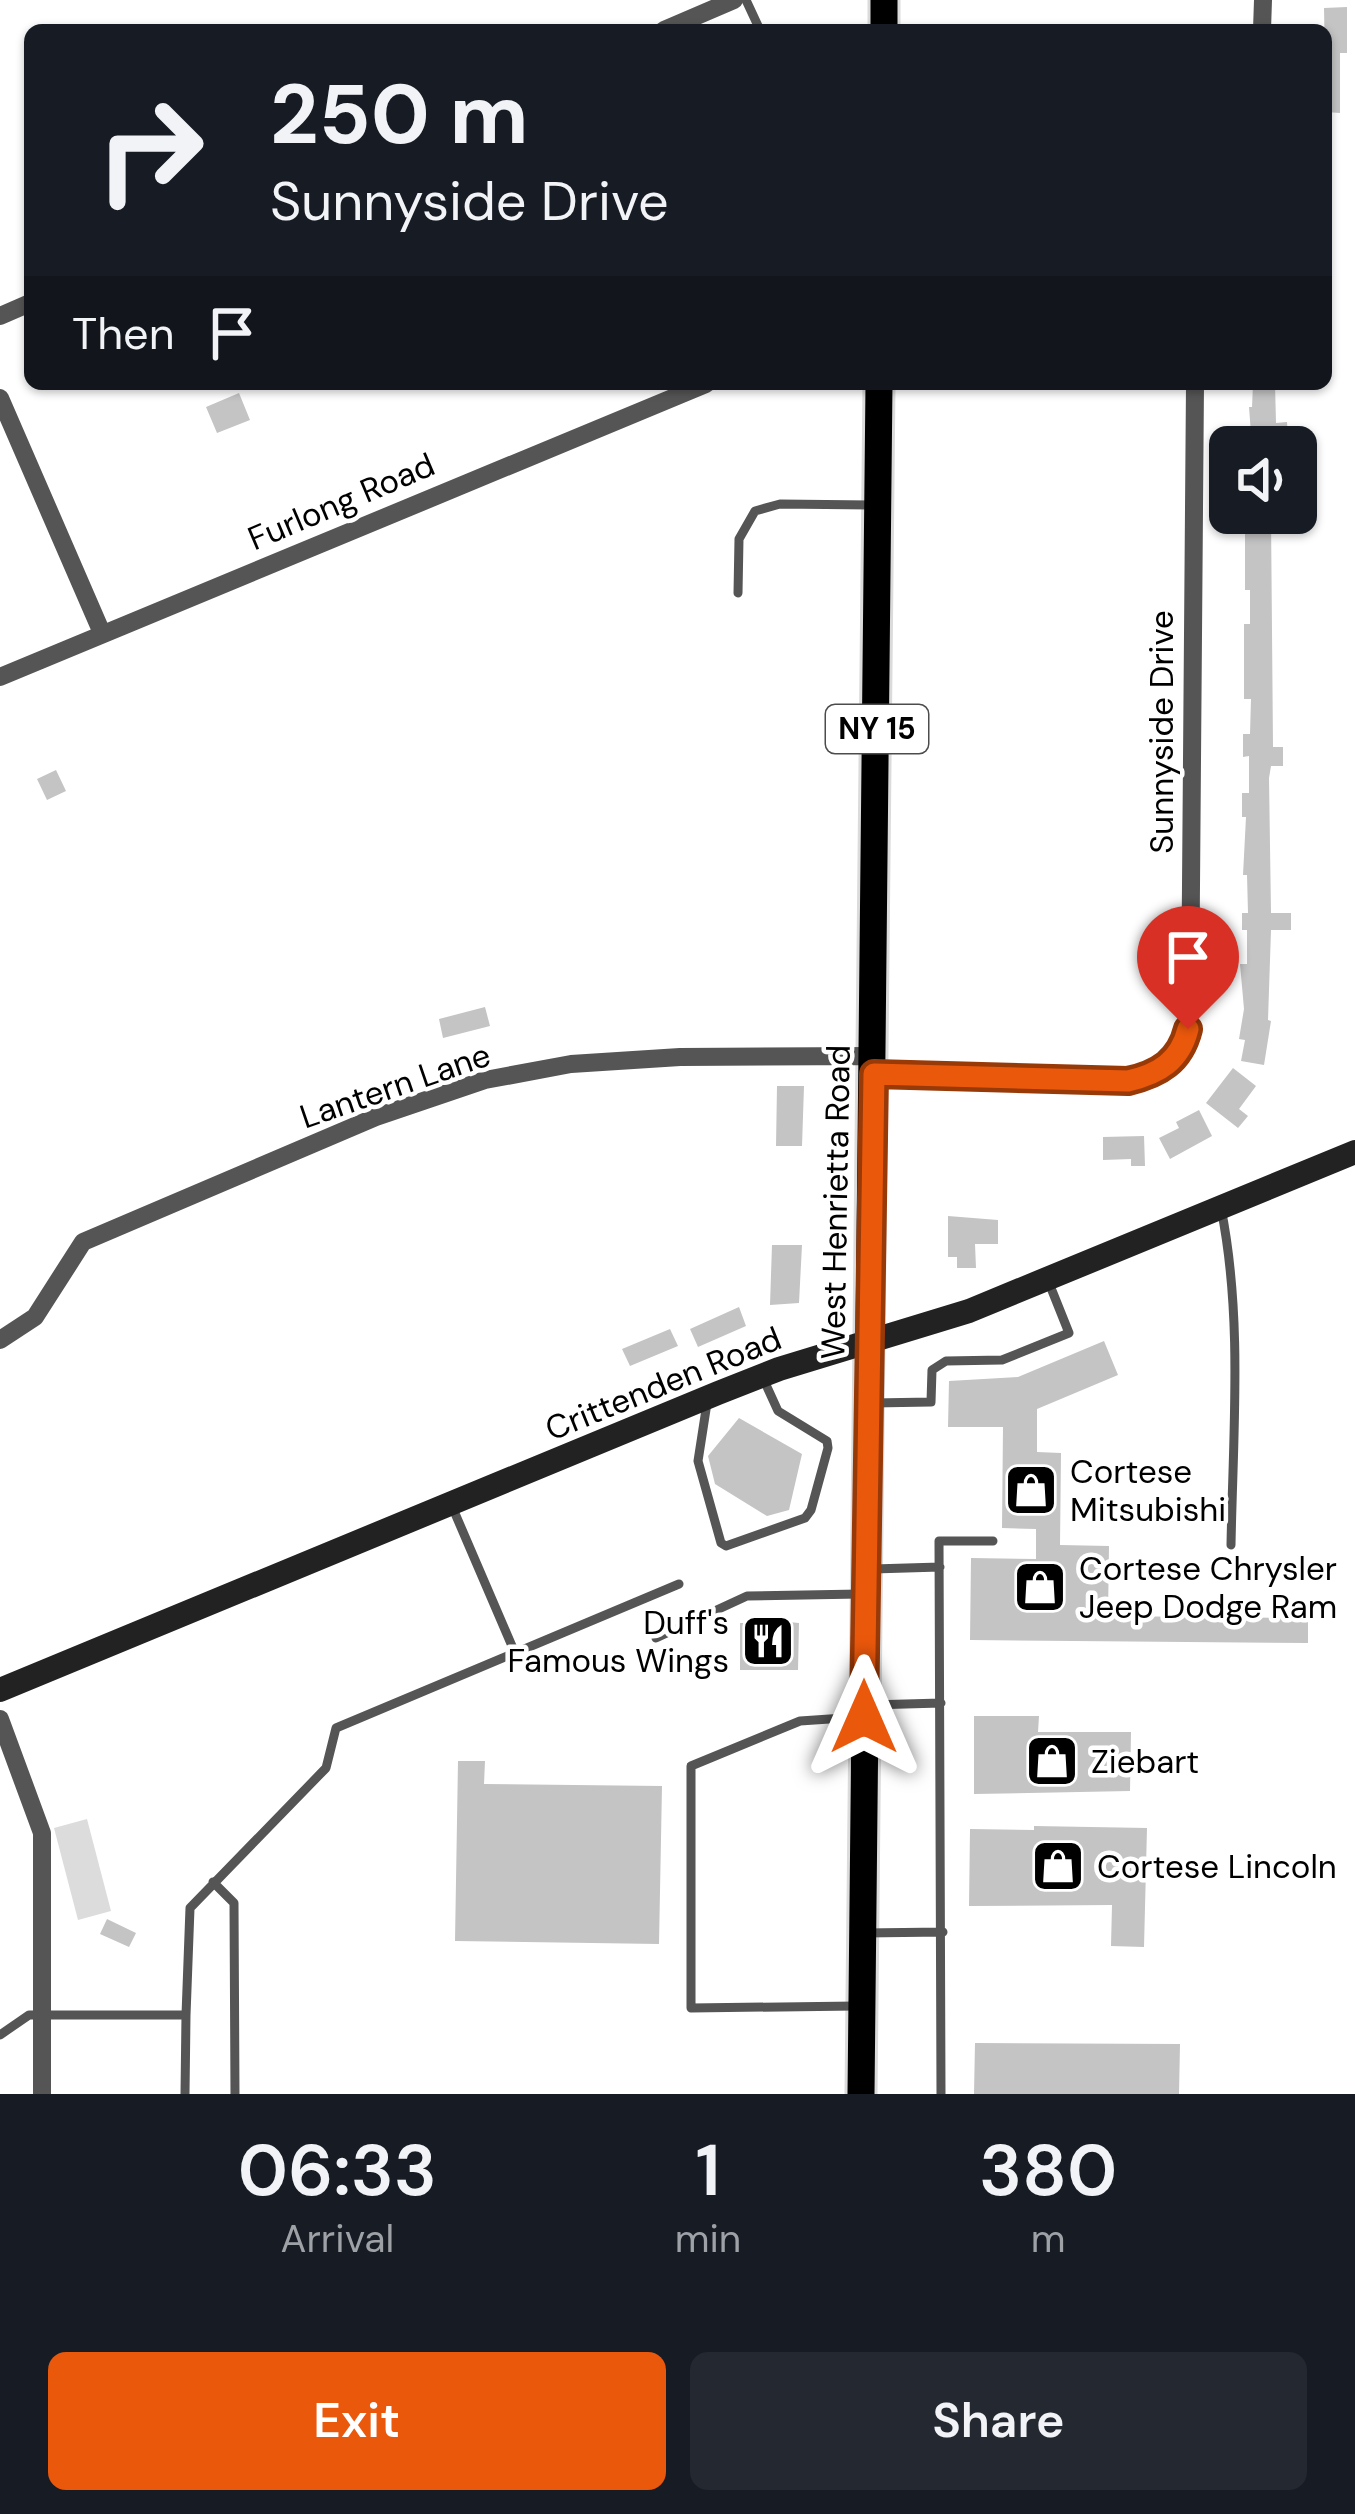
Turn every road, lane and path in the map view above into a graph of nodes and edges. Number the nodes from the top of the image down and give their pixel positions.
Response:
1 (734, 0) edge
2 (678, 24) edge
3 (691, 390) edge
4 (879, 390) edge
5 (1195, 390) edge
6 (0, 398) edge
7 (878, 505) junction
8 (738, 593) dead end
9 (102, 633) junction
10 (0, 677) edge
11 (874, 1065) junction
12 (1355, 1152) edge
13 (1221, 1208) junction
14 (1047, 1280) junction
15 (0, 1340) edge
16 (868, 1345) junction
17 (762, 1376) junction
18 (708, 1397) junction
19 (867, 1403) junction
20 (452, 1504) junction
21 (993, 1541) dead end
22 (1231, 1545) dead end
23 (940, 1567) junction
24 (866, 1581) junction
25 (679, 1584) dead end
26 (656, 1638) dead end
27 (515, 1653) junction
28 (0, 1690) edge
29 (941, 1703) junction
30 (864, 1711) junction
31 (0, 1719) edge
32 (213, 1882) junction
33 (862, 1933) junction
34 (943, 1933) junction
35 (862, 2006) junction
36 (43, 2014) junction
37 (186, 2015) junction
38 (0, 2035) edge
39 (42, 2094) edge
40 (184, 2094) edge
41 (236, 2094) edge
42 (861, 2094) edge
43 (941, 2094) edge

1 - 2 street
3 - 9 street, Furlong Road
4 - 7 main road, West Henrietta Road / NY 15
5 - 11 street, Sunnyside Drive
6 - 9 street
7 - 8 lane
7 - 11 main road, West Henrietta Road / NY 15
9 - 10 street, Furlong Road
11 - 15 street, Lantern Lane
11 - 16 main road, West Henrietta Road / NY 15
12 - 13 street, Crittenden Road
13 - 14 street, Crittenden Road
13 - 22 lane
14 - 16 street, Crittenden Road
14 - 19 lane
16 - 17 street, Crittenden Road
16 - 19 main road, West Henrietta Road / NY 15
17 - 18 street, Crittenden Road
17 - 18 lane
18 - 20 street, Crittenden Road
19 - 24 main road, West Henrietta Road / NY 15
20 - 27 lane
20 - 28 street, Crittenden Road
21 - 23 lane
23 - 24 lane
23 - 29 lane
24 - 26 lane
24 - 30 main road, West Henrietta Road / NY 15
25 - 27 lane
27 - 32 lane
29 - 30 lane
29 - 34 lane
30 - 33 main road, West Henrietta Road / NY 15
30 - 35 lane
31 - 36 street
32 - 37 lane
32 - 41 lane
33 - 34 lane
33 - 35 main road, West Henrietta Road / NY 15
34 - 43 lane
35 - 42 main road, West Henrietta Road / NY 15
36 - 37 lane
36 - 38 lane
36 - 39 street
37 - 40 lane

